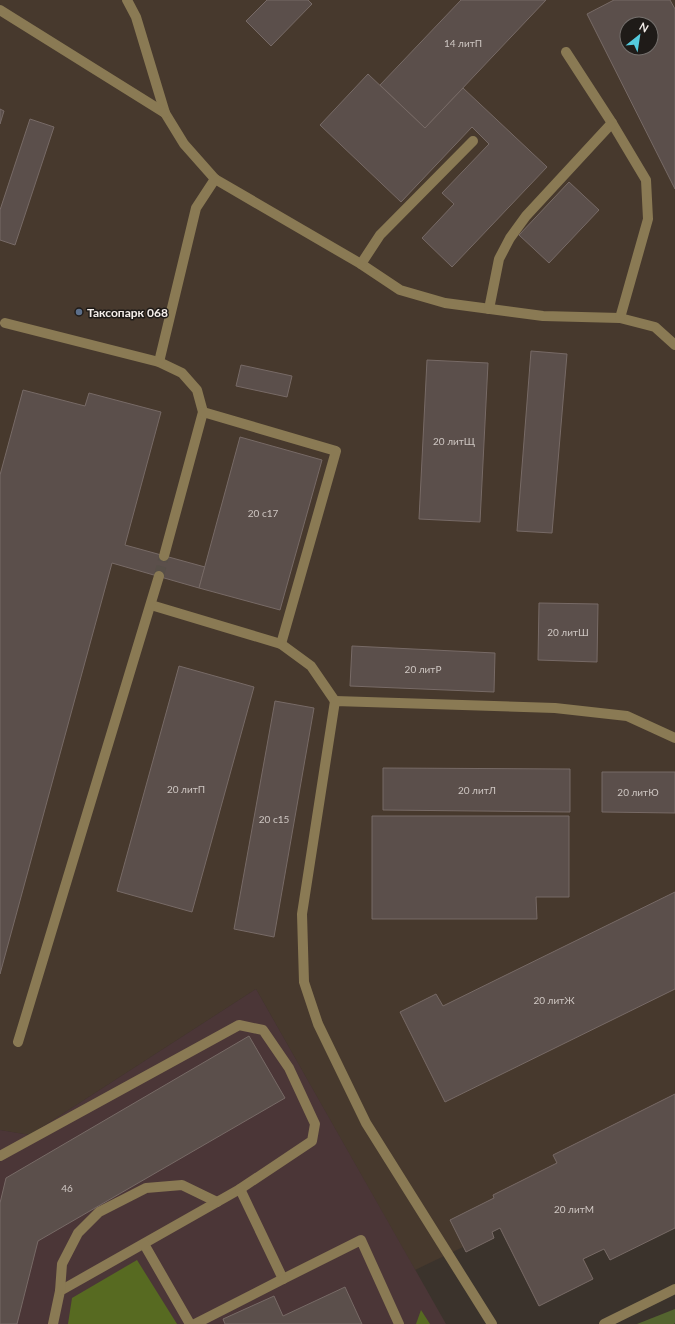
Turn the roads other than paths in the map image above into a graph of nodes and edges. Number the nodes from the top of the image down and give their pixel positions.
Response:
1 (126, 0) edge
2 (0, 10) edge
3 (566, 52) dead end
4 (165, 113) junction
5 (612, 124) junction
6 (473, 141) dead end
7 (215, 179) junction
8 (361, 264) junction
9 (489, 309) junction
10 (620, 318) junction
11 (5, 323) dead end
12 (675, 345) edge
13 (159, 362) junction
14 (203, 412) junction
15 (164, 556) tunnel mouth
16 (159, 576) tunnel mouth
17 (151, 605) junction
18 (281, 644) junction
19 (335, 701) junction
20 (675, 738) edge
21 (18, 1042) dead end
22 (0, 1156) edge
23 (240, 1189) junction
24 (217, 1202) junction
25 (144, 1244) junction
26 (283, 1279) junction
27 (675, 1289) edge
28 (60, 1291) junction
29 (53, 1324) edge
30 (190, 1324) edge
31 (195, 1324) edge
32 (399, 1324) edge
33 (492, 1324) edge
34 (604, 1324) edge

1 - 4 street
2 - 4 street
3 - 5 street
4 - 7 street
5 - 9 street
5 - 10 street
6 - 8 street
7 - 8 street
7 - 13 street
8 - 9 street
9 - 10 street
10 - 12 street
11 - 13 street
13 - 14 street
14 - 15 street
14 - 18 street
16 - 17 street
17 - 18 street
17 - 21 street
18 - 19 street
19 - 20 street
19 - 33 street
22 - 23 street
23 - 24 street
23 - 26 street
24 - 25 street
24 - 28 street
25 - 28 street
25 - 30 street
26 - 31 street
26 - 32 street
27 - 34 street
28 - 29 street

